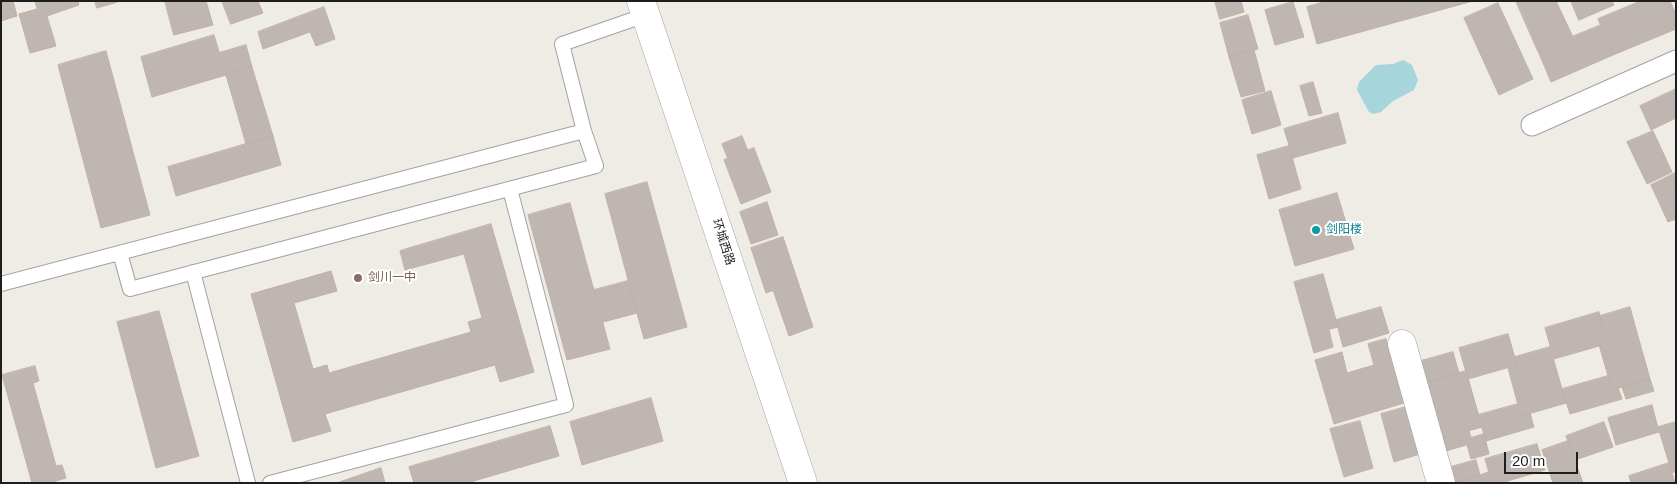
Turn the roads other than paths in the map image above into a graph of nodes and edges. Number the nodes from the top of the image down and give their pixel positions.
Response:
1 (644, 8) edge
2 (1676, 61) edge
3 (1532, 125) dead end
4 (584, 130) junction
5 (510, 189) junction
6 (120, 253) junction
7 (194, 272) junction
8 (1, 284) edge
9 (1402, 344) dead end
10 (248, 483) edge
11 (270, 483) edge
12 (802, 483) edge
13 (1441, 483) edge

1 - 4 lane
1 - 12 street, 环城西路
2 - 3 street
4 - 5 lane
4 - 6 lane
5 - 7 lane
5 - 11 lane
6 - 7 lane
6 - 8 lane
7 - 10 lane
9 - 13 street

